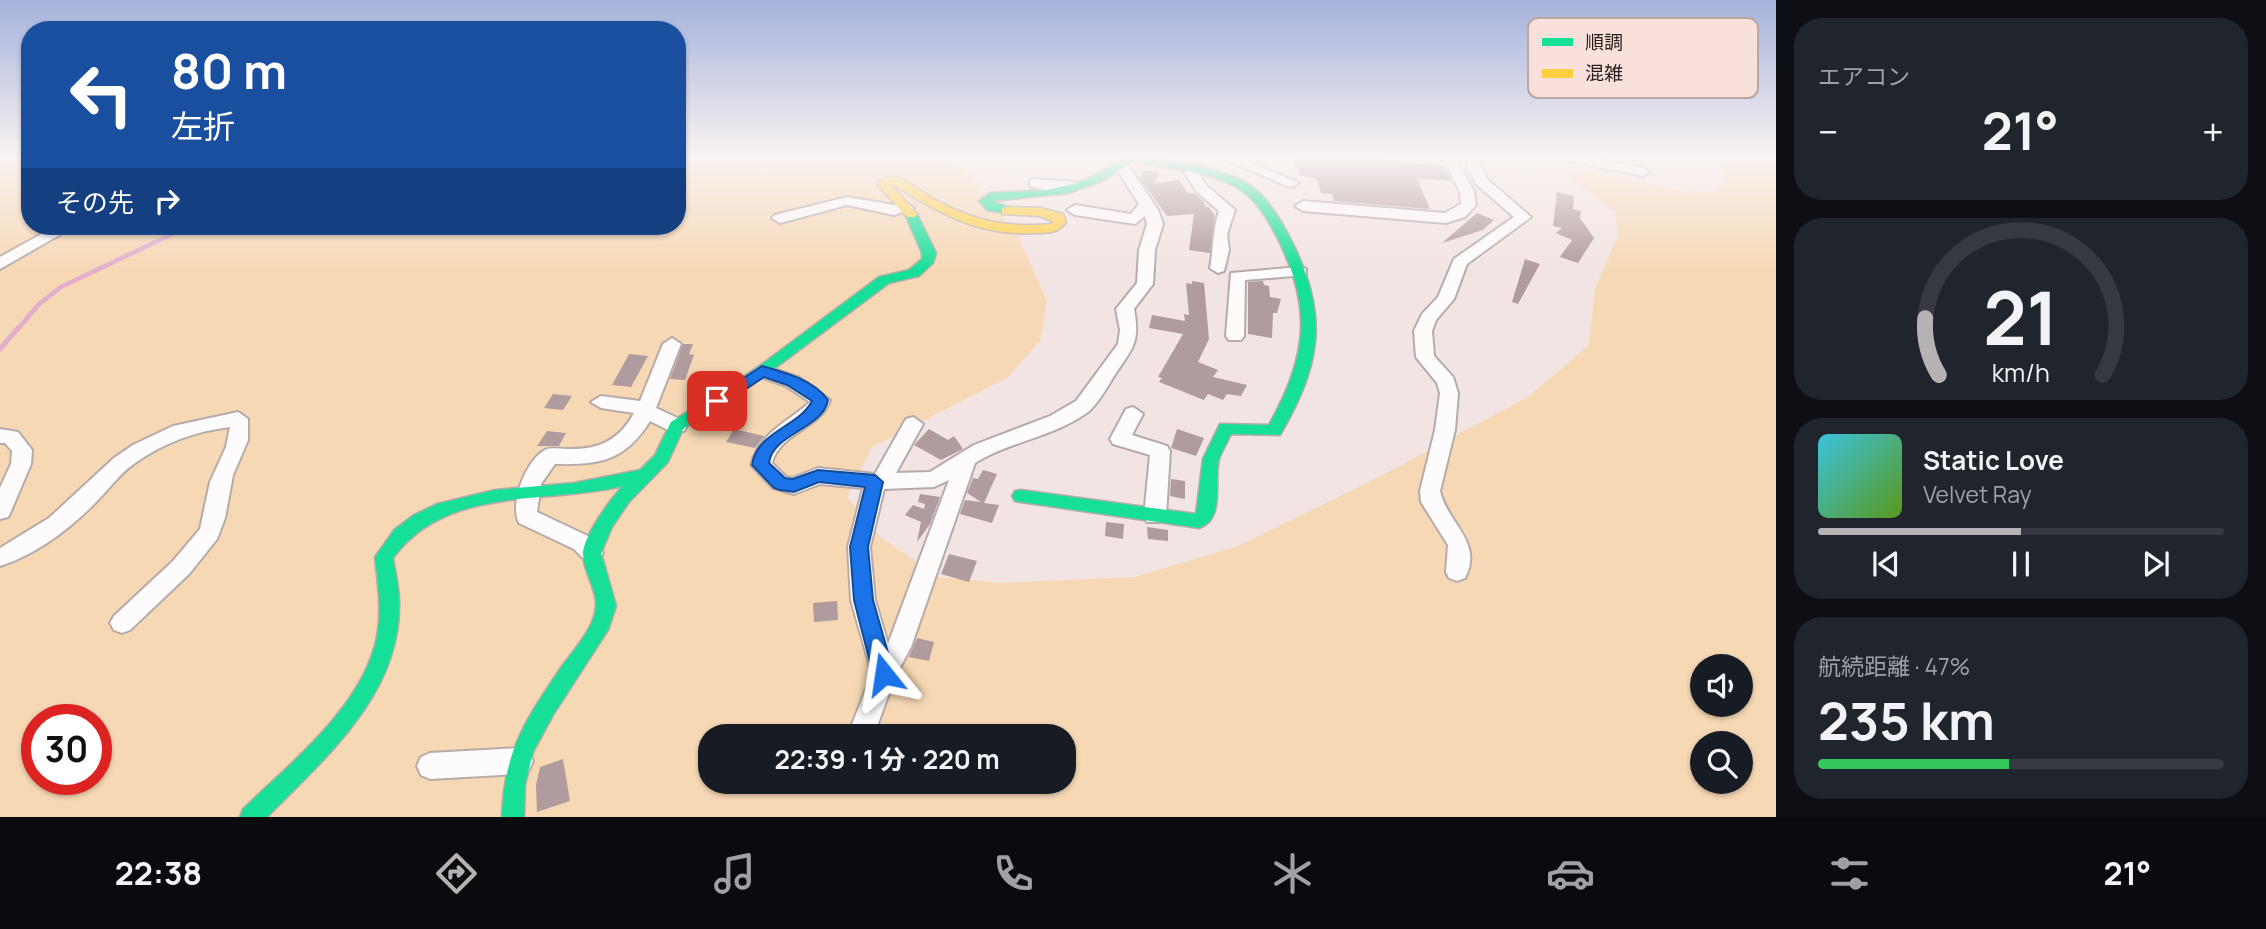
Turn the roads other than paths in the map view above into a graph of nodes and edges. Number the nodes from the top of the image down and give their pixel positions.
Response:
1 (894, 195) edge
2 (918, 195) edge
3 (1045, 195) edge
4 (1142, 195) edge
5 (1209, 195) edge
6 (1253, 195) edge
7 (1465, 195) edge
8 (1497, 195) edge
9 (1146, 204) junction
10 (1303, 206) dead end
11 (906, 208) junction
12 (1075, 210) dead end
13 (780, 218) dead end
14 (51, 235) edge
15 (0, 264) edge
16 (1217, 268) dead end
17 (1300, 272) junction
18 (1235, 336) dead end
19 (672, 344) dead end
20 (762, 371) junction
21 (601, 402) dead end
22 (646, 410) junction
23 (1133, 414) dead end
24 (914, 424) dead end
25 (677, 426) junction
26 (0, 436) edge
27 (965, 463) junction
28 (645, 475) junction
29 (878, 482) junction
30 (528, 491) junction
31 (1021, 496) dead end
32 (0, 512) edge
33 (1155, 516) junction
34 (592, 553) junction
35 (0, 556) edge
36 (1457, 572) dead end
37 (122, 623) dead end
38 (884, 674) junction
39 (865, 724) edge
40 (520, 761) junction
41 (430, 766) dead end
42 (251, 817) edge
43 (513, 817) edge

1 - 11 street
2 - 3 street
4 - 9 street
5 - 16 street
6 - 17 street
7 - 10 street
8 - 36 street
9 - 12 street
9 - 27 street
11 - 13 street
11 - 20 street
14 - 15 street
17 - 18 street
17 - 33 street
19 - 22 street
20 - 25 street
20 - 29 street
21 - 22 street
22 - 25 street
22 - 30 street
23 - 33 street
24 - 29 street
25 - 28 street
26 - 32 street
27 - 29 street
27 - 38 street
28 - 30 street
28 - 34 street
29 - 38 street
30 - 34 street
30 - 42 street
31 - 33 street
34 - 40 street
35 - 37 street
38 - 39 street
40 - 41 street
40 - 43 street

